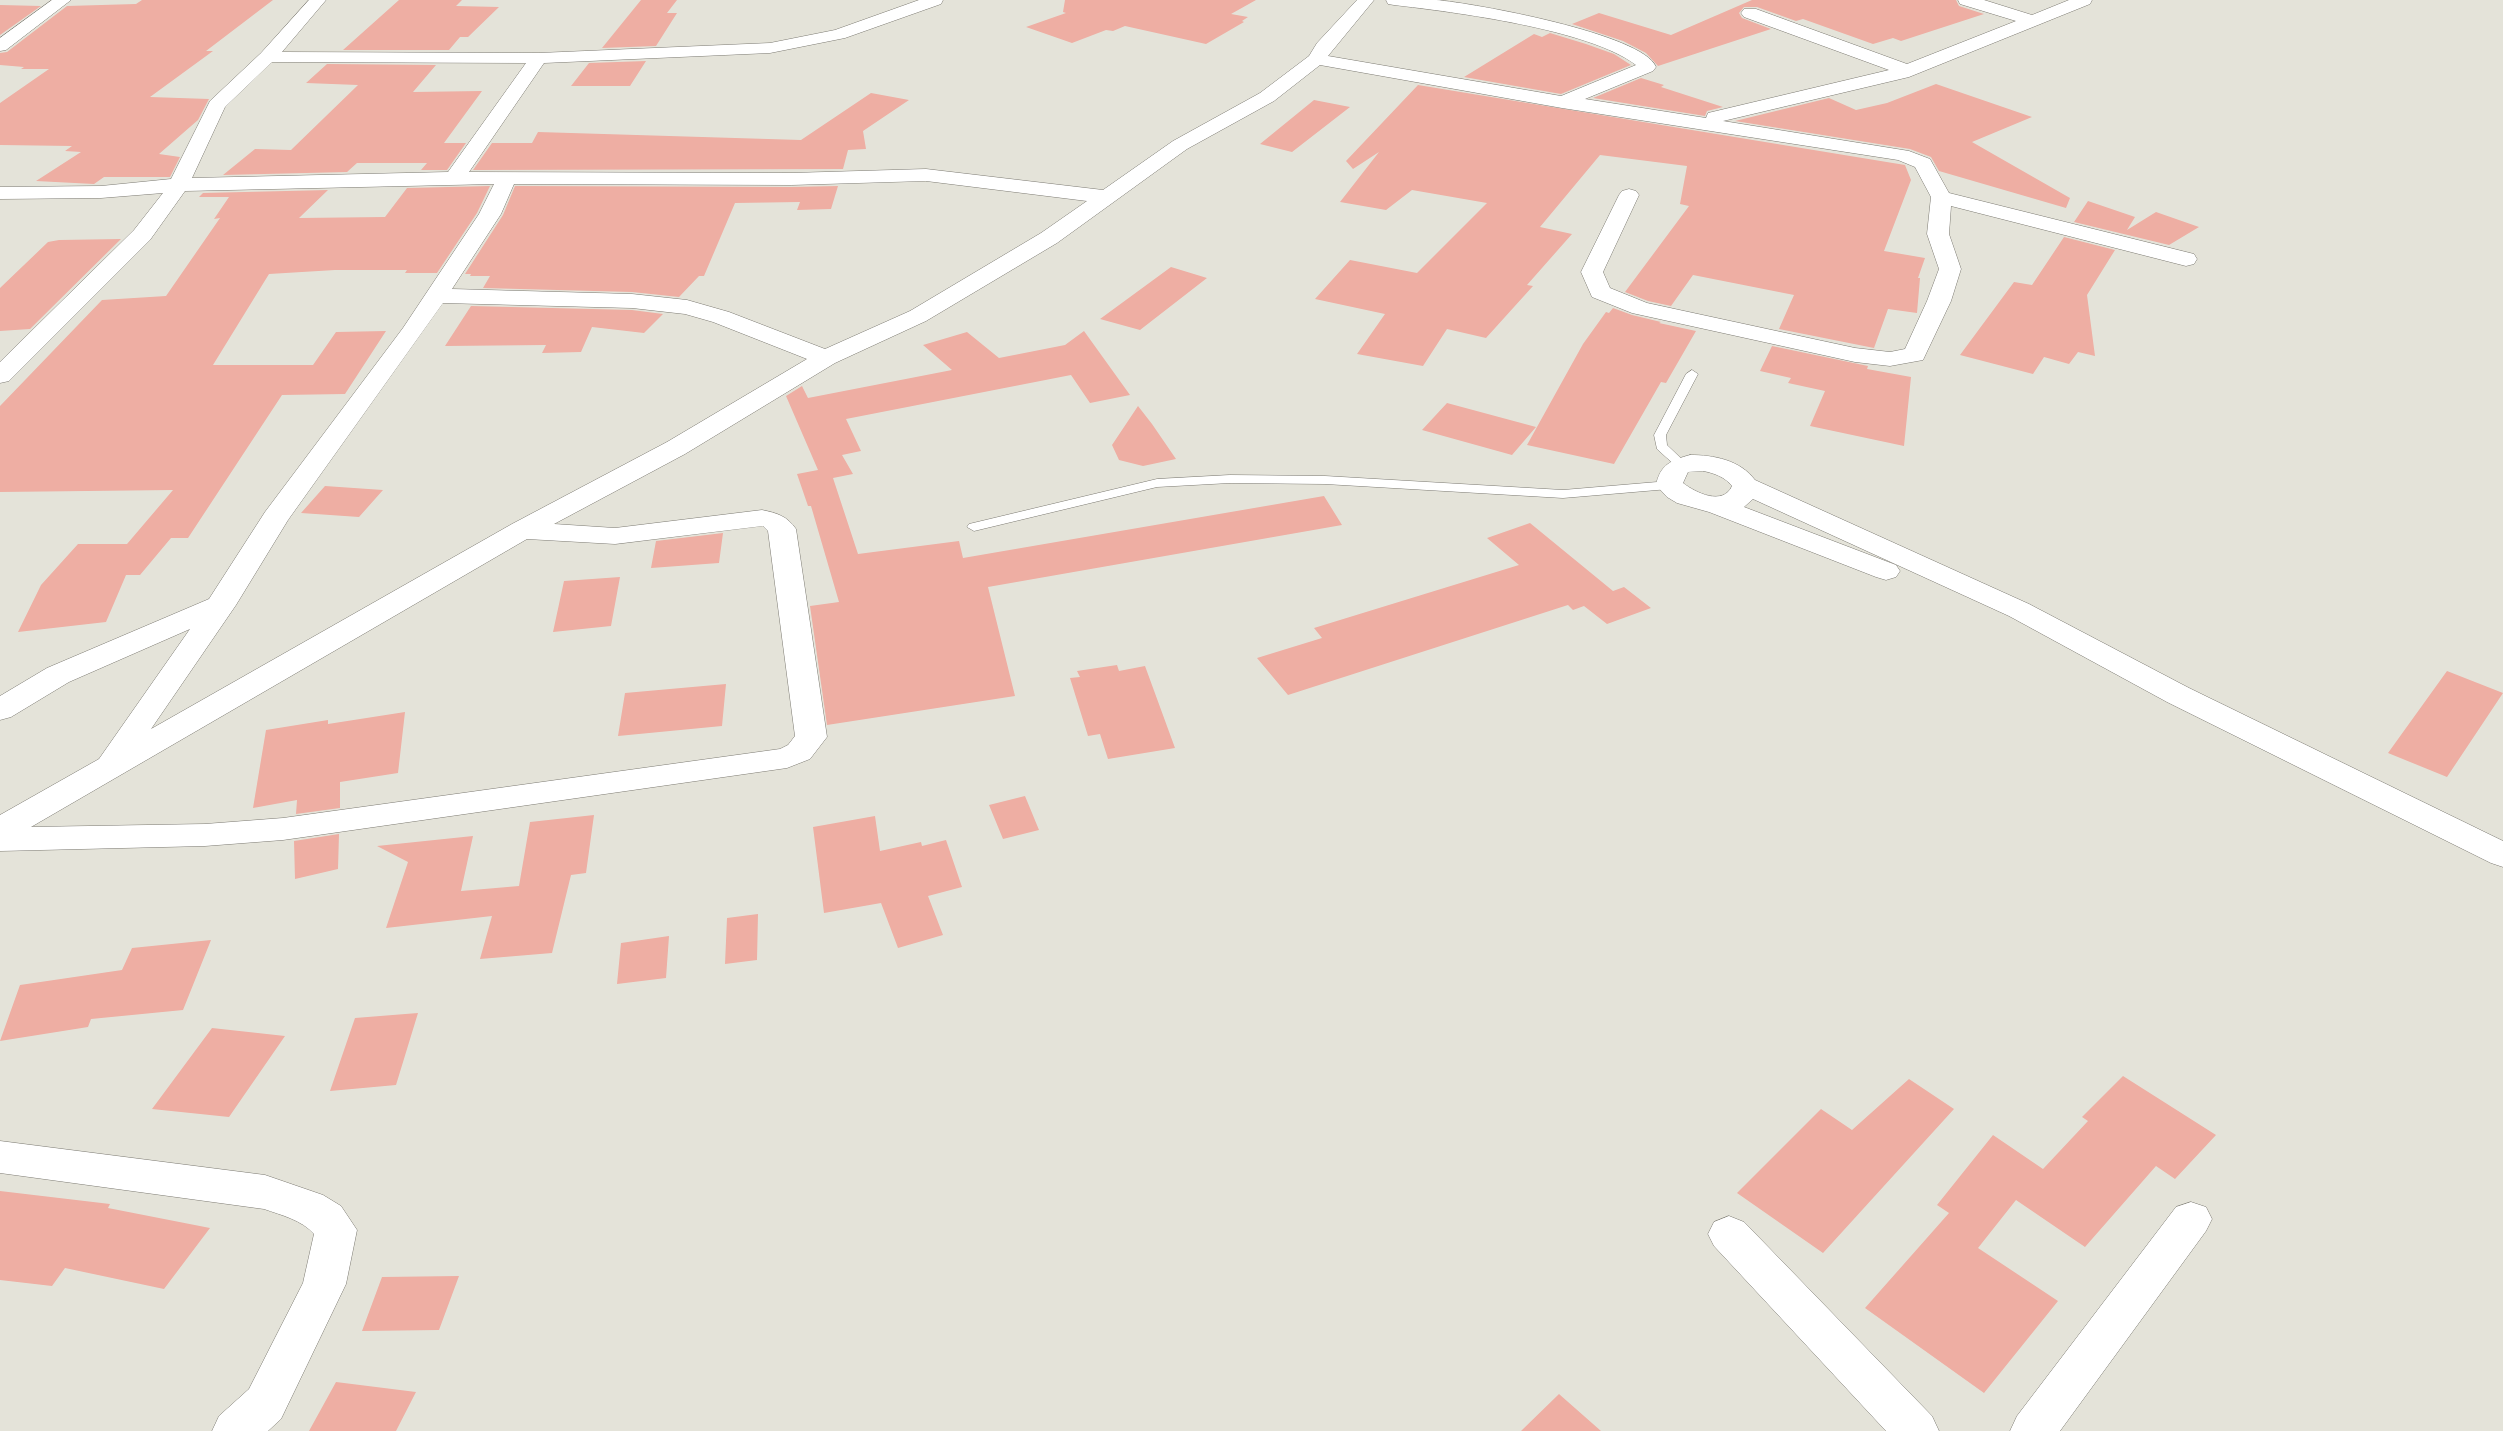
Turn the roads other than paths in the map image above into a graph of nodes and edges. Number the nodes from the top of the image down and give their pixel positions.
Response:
1 (63, 0) edge
2 (318, 0) edge
3 (935, 0) edge
4 (1366, 0) edge
5 (1394, 0) edge
6 (1966, 0) edge
7 (2084, 0) edge
8 (1750, 13) dead end
9 (2034, 21) junction
10 (0, 46) edge
11 (267, 57) junction
12 (539, 58) junction
13 (1317, 59) junction
14 (1908, 71) junction
15 (1562, 103) junction
16 (1696, 121) junction
17 (454, 178) junction
18 (507, 178) junction
19 (179, 185) junction
20 (0, 193) edge
21 (1629, 195) dead end
22 (1107, 197) junction
23 (1941, 197) junction
24 (2186, 259) dead end
25 (436, 296) junction
26 (32, 344) junction
27 (0, 345) edge
28 (826, 358) junction
29 (1692, 374) dead end
30 (0, 376) edge
31 (1676, 475) junction
32 (1746, 486) junction
33 (1713, 504) junction
34 (974, 527) dead end
35 (522, 530) junction
36 (221, 605) junction
37 (106, 654) junction
38 (2102, 662) junction
39 (181, 664) junction
40 (0, 710) edge
41 (110, 765) junction
42 (0, 830) edge
43 (0, 838) edge
44 (2495, 861) edge
45 (0, 1157) edge
46 (2192, 1219) dead end
47 (1729, 1234) dead end
48 (236, 1431) edge
49 (1916, 1431) edge
50 (2033, 1431) edge

1 - 10 street
2 - 11 street
3 - 12 street
4 - 13 street
5 - 15 street
6 - 9 street
7 - 9 street
8 - 14 street
9 - 14 street
11 - 12 street
11 - 19 street
12 - 17 street
13 - 15 street
13 - 22 street
14 - 16 street
15 - 16 street
16 - 23 street
17 - 18 street
17 - 19 street
18 - 22 street
18 - 25 street
19 - 20 street
19 - 26 street
21 - 23 street
22 - 28 street
23 - 24 street
25 - 28 street
25 - 36 street
26 - 27 street
26 - 30 street
28 - 35 street
29 - 31 lane
31 - 32 street
31 - 33 street
31 - 34 lane
32 - 33 street
32 - 38 street
33 - 38 street
35 - 41 street
35 - 43 street
36 - 37 street
36 - 39 street
37 - 39 street
37 - 40 street
38 - 44 street
39 - 41 street
41 - 42 street
45 - 48 street
46 - 50 street
47 - 49 street

